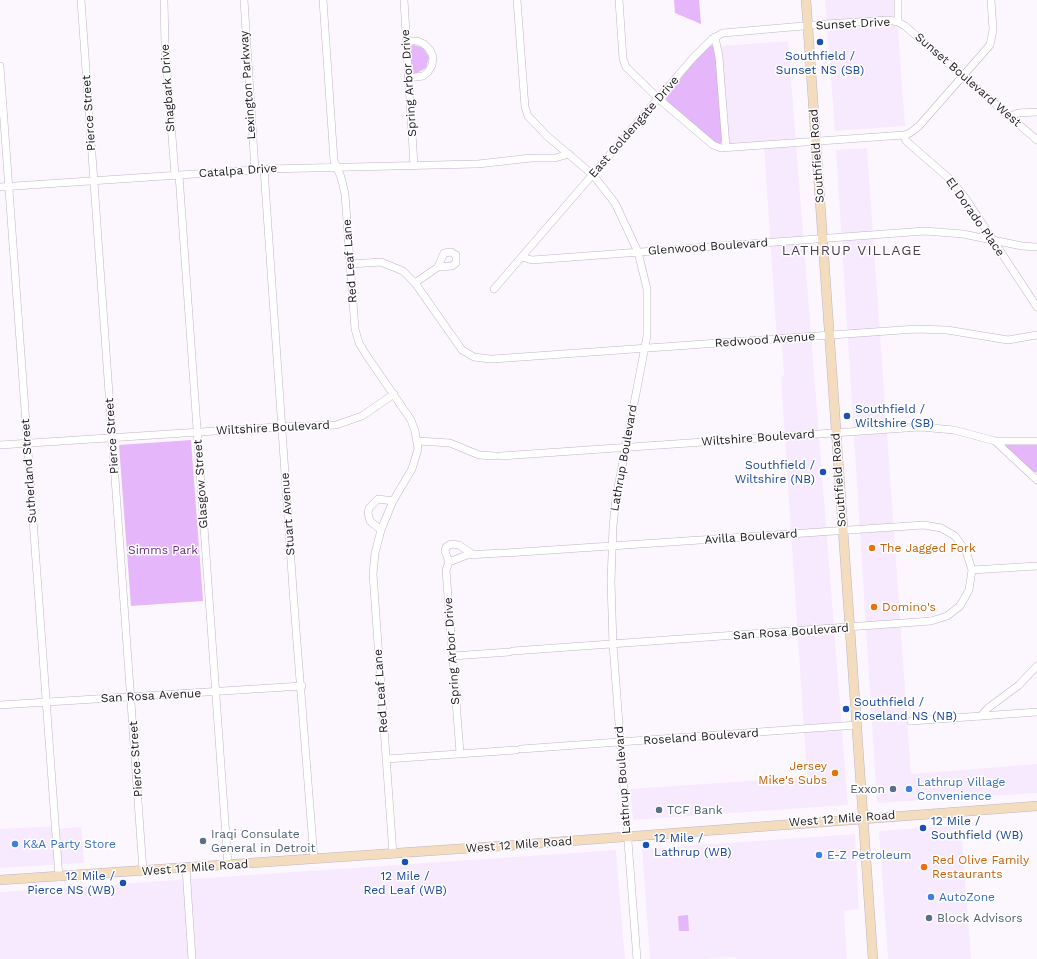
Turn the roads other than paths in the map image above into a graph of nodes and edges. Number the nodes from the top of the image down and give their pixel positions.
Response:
1 (81, 0) edge
2 (164, 0) edge
3 (244, 0) edge
4 (323, 0) edge
5 (404, 0) edge
6 (517, 0) edge
7 (619, 0) edge
8 (806, 0) edge
9 (898, 0) edge
10 (991, 0) edge
11 (898, 22) junction
12 (808, 26) junction
13 (714, 37) junction
14 (406, 41) junction
15 (0, 66) edge
16 (964, 76) junction
17 (408, 78) junction
18 (659, 99) junction
19 (1037, 112) edge
20 (1011, 116) junction
21 (904, 135) junction
22 (1037, 140) edge
23 (816, 141) junction
24 (726, 147) junction
25 (568, 154) junction
26 (414, 166) junction
27 (336, 167) junction
28 (264, 169) junction
29 (254, 170) junction
30 (177, 175) junction
31 (593, 175) junction
32 (94, 181) junction
33 (8, 187) junction
34 (0, 188) edge
35 (823, 238) junction
36 (993, 240) junction
37 (1037, 247) edge
38 (638, 252) junction
39 (522, 257) junction
40 (351, 264) junction
41 (438, 267) dead end
42 (415, 283) junction
43 (494, 289) dead end
44 (1037, 307) edge
45 (830, 335) junction
46 (1037, 335) edge
47 (645, 348) junction
48 (394, 394) junction
49 (283, 426) junction
50 (197, 432) junction
51 (836, 432) junction
52 (113, 437) junction
53 (418, 441) junction
54 (995, 441) junction
55 (1037, 442) edge
56 (27, 443) junction
57 (0, 445) edge
58 (625, 447) junction
59 (1037, 480) edge
60 (393, 501) junction
61 (380, 530) junction
62 (843, 530) junction
63 (612, 546) junction
64 (474, 555) junction
65 (449, 562) junction
66 (1037, 566) edge
67 (972, 570) junction
68 (850, 627) junction
69 (613, 645) junction
70 (453, 656) junction
71 (1037, 666) edge
72 (302, 686) junction
73 (217, 692) junction
74 (132, 696) junction
75 (47, 702) junction
76 (0, 705) edge
77 (1037, 712) edge
78 (981, 716) junction
79 (911, 721) dead end
80 (856, 725) junction
81 (621, 743) junction
82 (460, 753) junction
83 (386, 759) junction
84 (1037, 806) edge
85 (863, 818) junction
86 (628, 836) junction
87 (392, 854) junction
88 (314, 859) junction
89 (228, 865) junction
90 (186, 868) junction
91 (143, 871) junction
92 (59, 876) junction
93 (0, 880) edge
94 (192, 959) edge
95 (637, 959) edge
96 (873, 959) edge

1 - 32 street, Pierce Street
2 - 30 street, Shagbark Drive
3 - 29 street, Lexington Parkway
4 - 27 street, Red Leaf Lane
5 - 14 street, Spring Arbor Drive
6 - 25 street, Lathrup Boulevard
7 - 18 street
8 - 12 main road, Southfield Road
9 - 11 street
10 - 16 street
11 - 12 street, Sunset Drive
11 - 16 street, Sunset Boulevard West
12 - 13 street, East Goldengate Drive
12 - 23 main road, Southfield Road
13 - 18 street, East Goldengate Drive
13 - 24 street
14 - 17 street, Spring Arbor Drive
14 - 17 street
15 - 33 street, Sutherland Street
16 - 20 street, Sunset Boulevard West
16 - 21 street
17 - 26 street, Spring Arbor Drive
18 - 24 street
18 - 31 street, East Goldengate Drive
19 - 20 street
20 - 22 street, Sunset Boulevard West
21 - 23 street
21 - 36 street, El Dorado Place
23 - 24 street
23 - 35 main road, Southfield Road
25 - 26 street, Catalpa Drive
25 - 31 street, Lathrup Boulevard
26 - 27 street, Catalpa Drive
27 - 28 street, Catalpa Drive
27 - 40 street, Red Leaf Lane
28 - 29 street, Catalpa Drive
28 - 49 street, Stuart Avenue
29 - 30 street, Catalpa Drive
30 - 32 street, Catalpa Drive
30 - 50 street, Glasgow Street
31 - 38 street, Lathrup Boulevard
31 - 39 street, East Goldengate Drive
32 - 33 street, Catalpa Drive
32 - 52 street, Pierce Street
33 - 34 street, Catalpa Drive
33 - 56 street, Sutherland Street
35 - 36 street, Glenwood Boulevard
35 - 38 street, Glenwood Boulevard
35 - 45 main road, Southfield Road
36 - 37 street, Glenwood Boulevard
36 - 44 street, El Dorado Place
38 - 39 street, Glenwood Boulevard
38 - 47 street, Lathrup Boulevard
39 - 43 street, East Goldengate Drive
40 - 42 street, Redwood Avenue
40 - 48 street, Red Leaf Lane
41 - 42 street
42 - 47 street, Redwood Avenue
45 - 46 street, Redwood Avenue
45 - 47 street, Redwood Avenue
45 - 51 main road, Southfield Road
47 - 58 street, Lathrup Boulevard
48 - 49 street, Wiltshire Boulevard
48 - 53 street, Red Leaf Lane
49 - 50 street, Wiltshire Boulevard
49 - 72 street, Stuart Avenue
50 - 52 street, Wiltshire Boulevard
50 - 73 street, Glasgow Street
51 - 54 street, Wiltshire Boulevard
51 - 58 street, Wiltshire Boulevard
51 - 62 main road, Southfield Road
52 - 56 street, Wiltshire Boulevard
52 - 74 street, Pierce Street
53 - 58 street, Wiltshire Boulevard
53 - 60 street, Red Leaf Lane
54 - 55 street, Wiltshire Boulevard
54 - 59 street
56 - 57 street, Wiltshire Boulevard
56 - 75 street, Sutherland Street
58 - 63 street, Lathrup Boulevard
60 - 61 street, Red Leaf Lane
60 - 61 street
61 - 83 street, Red Leaf Lane
62 - 63 street, Avilla Boulevard
62 - 67 street, Avilla Boulevard
62 - 68 main road, Southfield Road
63 - 64 street, Avilla Boulevard
63 - 69 street, Lathrup Boulevard
64 - 65 street, Avilla Boulevard
64 - 65 street, Spring Arbor Drive
65 - 70 street, Spring Arbor Drive
66 - 67 street
67 - 68 street, San Rosa Boulevard
68 - 69 street, San Rosa Boulevard
68 - 80 main road, Southfield Road
69 - 70 street, San Rosa Boulevard
69 - 81 street, Lathrup Boulevard
70 - 82 street, Spring Arbor Drive
71 - 78 street
72 - 73 street, San Rosa Avenue
72 - 88 street, Stuart Avenue
73 - 74 street, San Rosa Avenue
73 - 89 street, Glasgow Street
74 - 75 street, San Rosa Avenue
74 - 91 street, Pierce Street
75 - 76 street, San Rosa Avenue
75 - 92 street, Sutherland Street
77 - 78 street
78 - 79 street
80 - 81 street, Roseland Boulevard
80 - 85 main road, Southfield Road
81 - 82 street, Roseland Boulevard
81 - 86 street, Lathrup Boulevard
82 - 83 street, Roseland Boulevard
83 - 87 street, Red Leaf Lane
84 - 85 main road, West 12 Mile Road
85 - 86 main road, West 12 Mile Road
85 - 96 main road, Southfield Road
86 - 87 main road, West 12 Mile Road
86 - 95 street, Lathrup Boulevard
87 - 88 main road, West 12 Mile Road
88 - 89 main road, West 12 Mile Road
89 - 90 main road, West 12 Mile Road
90 - 91 main road, West 12 Mile Road
90 - 94 street
91 - 92 main road, West 12 Mile Road
92 - 93 main road, West 12 Mile Road

